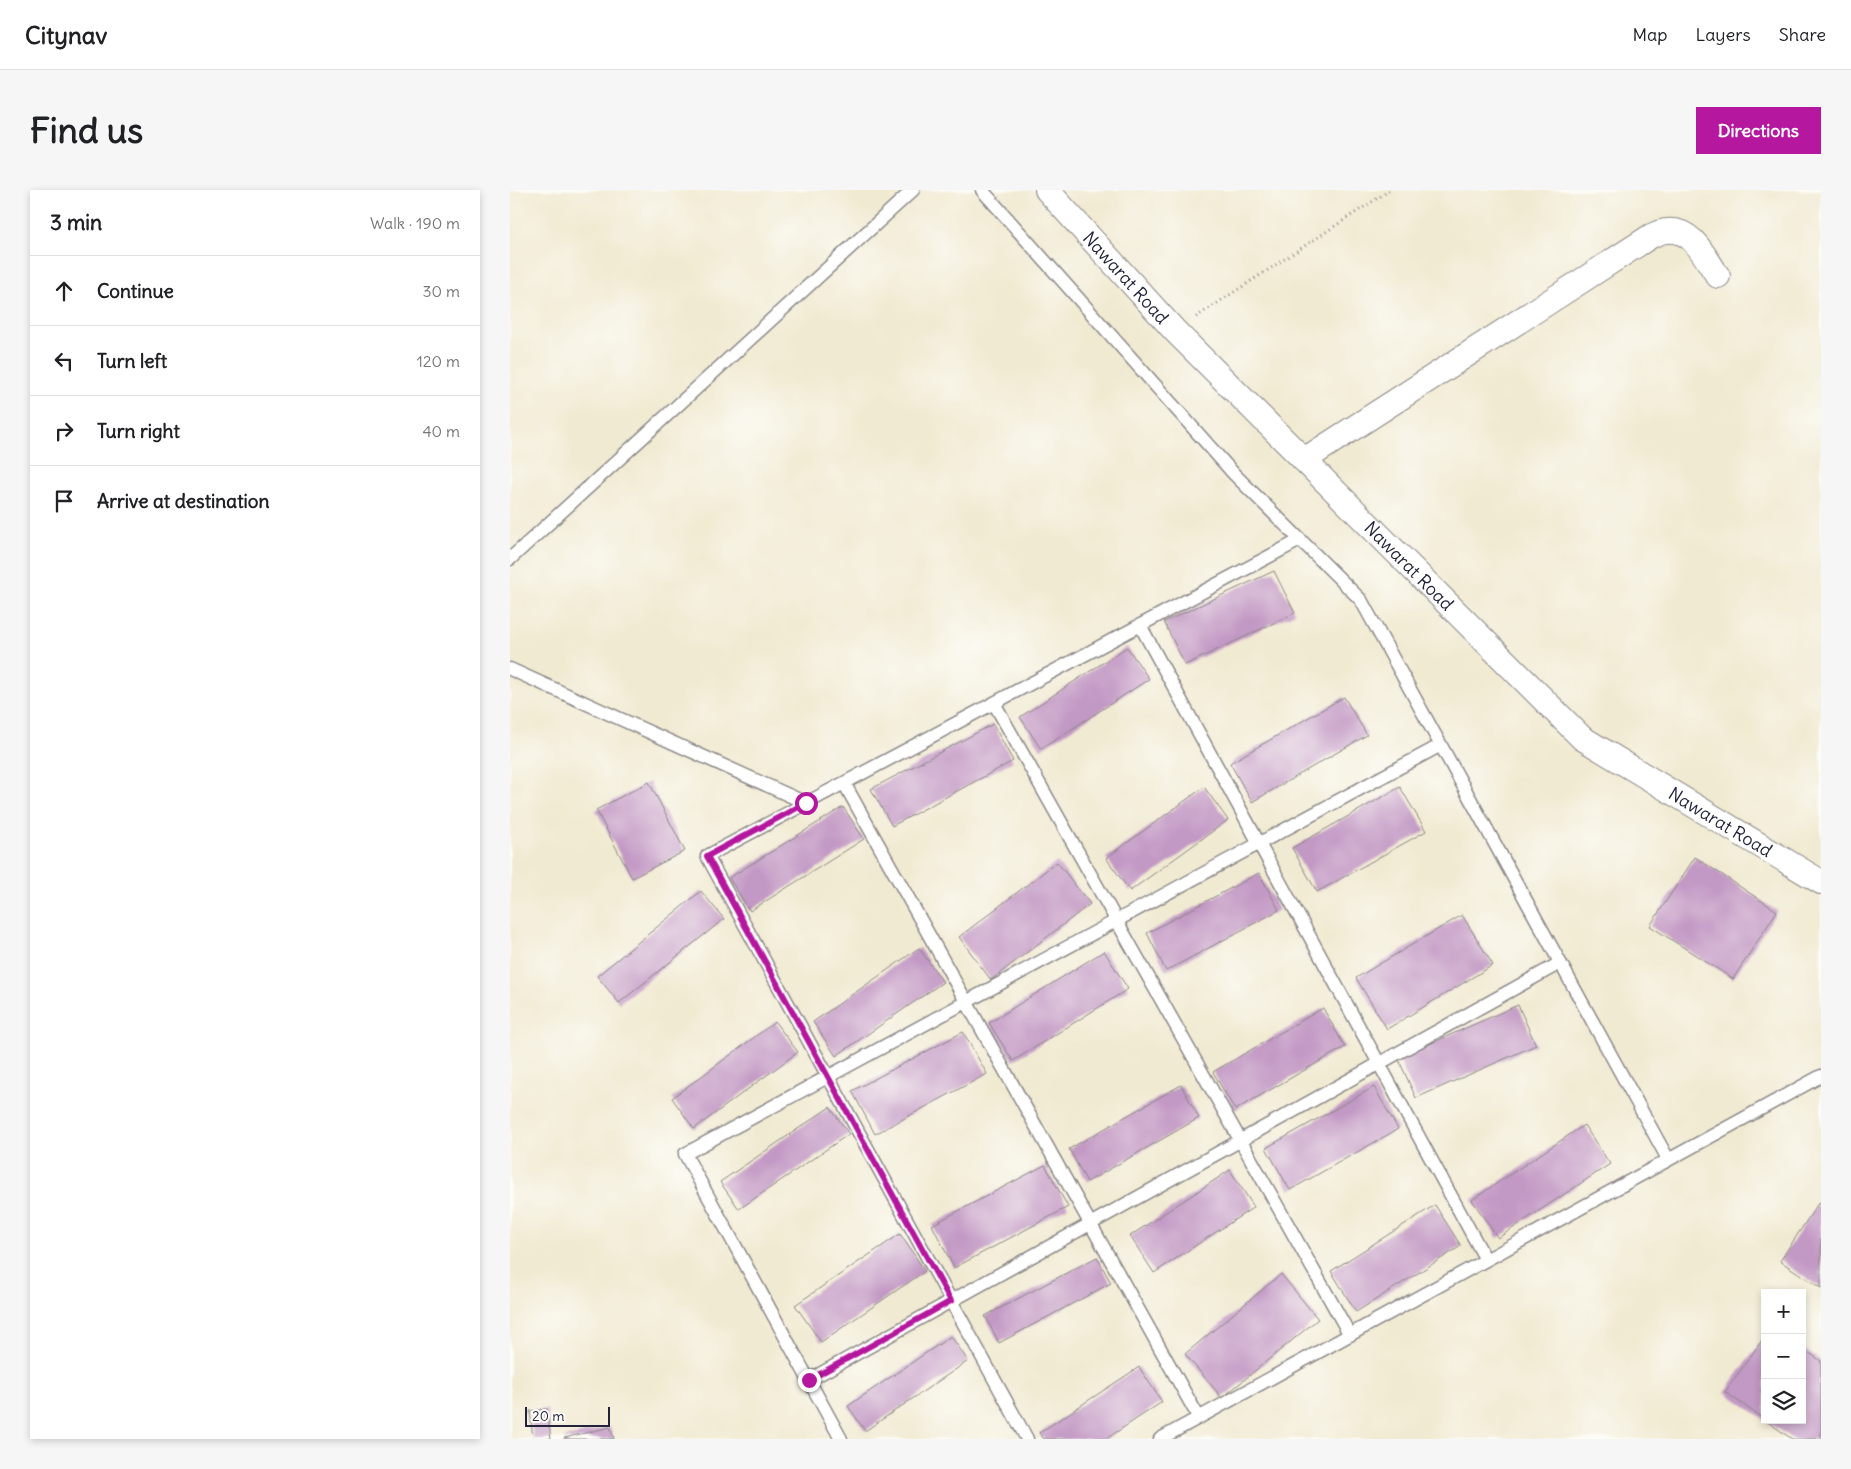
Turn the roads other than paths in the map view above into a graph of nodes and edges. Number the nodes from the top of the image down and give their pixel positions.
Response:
1 (912, 190) edge
2 (982, 190) edge
3 (1047, 190) edge
4 (1718, 276) dead end
5 (1304, 460) junction
6 (1300, 540) junction
7 (510, 559) edge
8 (1140, 625) junction
9 (510, 669) edge
10 (994, 703) junction
11 (1441, 745) junction
12 (844, 782) junction
13 (806, 803) junction
14 (1260, 843) junction
15 (1821, 882) edge
16 (1117, 920) junction
17 (1560, 962) junction
18 (967, 1002) junction
19 (1379, 1063) junction
20 (1821, 1076) edge
21 (828, 1077) junction
22 (1240, 1141) junction
23 (1668, 1159) junction
24 (1091, 1224) junction
25 (1486, 1260) junction
26 (951, 1301) junction
27 (1350, 1335) junction
28 (809, 1380) junction
29 (1199, 1418) junction
30 (841, 1439) edge
31 (1026, 1439) edge
32 (1160, 1439) edge

1 - 7 lane
2 - 6 lane
3 - 5 street, Nawarat Road
4 - 5 street
5 - 15 street, Nawarat Road
6 - 8 lane
6 - 11 lane
8 - 10 lane
8 - 14 lane
9 - 13 lane
10 - 12 lane
10 - 16 lane
11 - 14 lane
11 - 17 lane
12 - 13 lane
12 - 18 lane
13 - 21 lane
14 - 16 lane
14 - 19 lane
16 - 18 lane
16 - 22 lane
17 - 19 lane
17 - 23 lane
18 - 21 lane
18 - 24 lane
19 - 22 lane
19 - 25 lane
20 - 23 lane
21 - 26 lane
21 - 28 lane
22 - 24 lane
22 - 27 lane
23 - 25 lane
24 - 26 lane
24 - 29 lane
25 - 27 lane
26 - 28 lane
26 - 31 lane
27 - 29 lane
28 - 30 lane
29 - 32 lane

